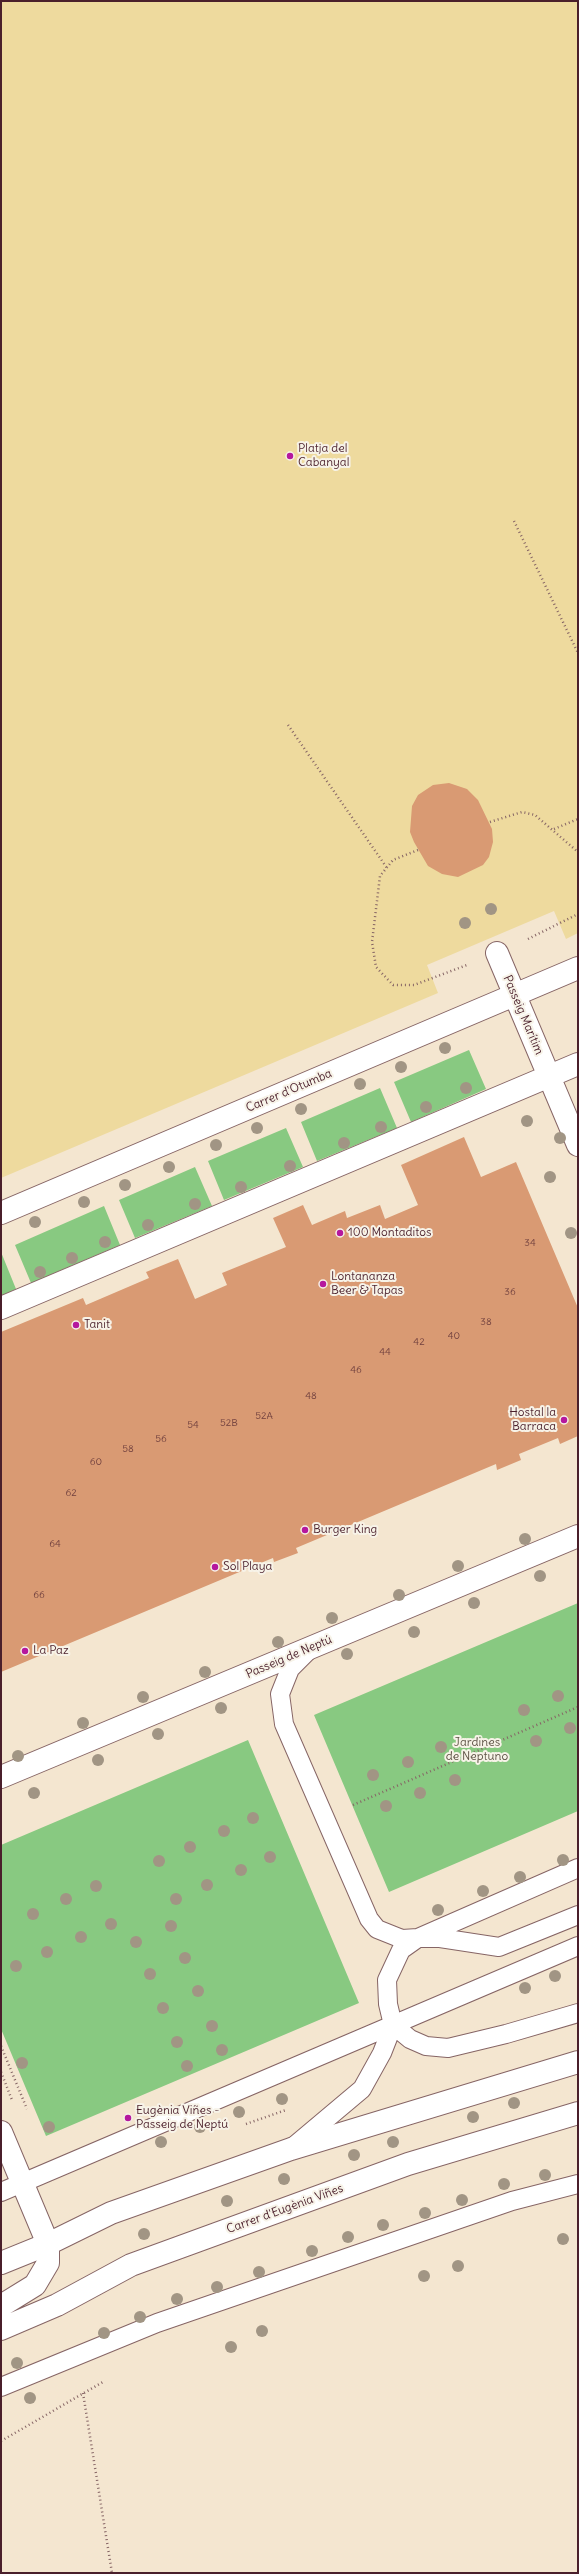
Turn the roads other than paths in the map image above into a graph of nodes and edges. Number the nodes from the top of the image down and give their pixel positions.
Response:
1 (497, 953) road end
2 (578, 968) edge
3 (514, 995) junction
4 (578, 1064) edge
5 (548, 1077) junction
6 (578, 1144) edge
7 (1, 1213) edge
8 (1, 1308) edge
9 (578, 1536) edge
10 (314, 1646) junction
11 (1, 1777) edge
12 (578, 1868) edge
13 (578, 1915) edge
14 (418, 1938) junction
15 (578, 1946) edge
16 (578, 2013) edge
17 (393, 2025) junction
18 (578, 2062) edge
19 (578, 2113) edge
20 (1, 2132) edge
21 (290, 2149) junction
22 (23, 2183) junction
23 (578, 2184) edge
24 (1, 2192) edge
25 (48, 2244) junction
26 (1, 2263) edge
27 (1, 2306) edge
28 (1, 2329) edge
29 (1, 2387) edge

1 - 3 street, Passeig Marítim
2 - 3 street, Carrer d'Otumba
3 - 5 street, Passeig Marítim
3 - 7 street, Carrer d'Otumba
4 - 5 street
5 - 6 street
5 - 8 street
9 - 10 street, Passeig de Neptú
10 - 11 street, Passeig de Neptú
10 - 14 lane
12 - 14 lane
13 - 14 lane
14 - 17 lane
15 - 17 lane
16 - 17 lane
17 - 21 lane
17 - 22 lane
18 - 21 street
19 - 28 street, Carrer d'Eugènia Viñes
20 - 22 street
21 - 25 street
22 - 24 lane
22 - 25 street
23 - 29 lane
25 - 26 street
25 - 27 street

